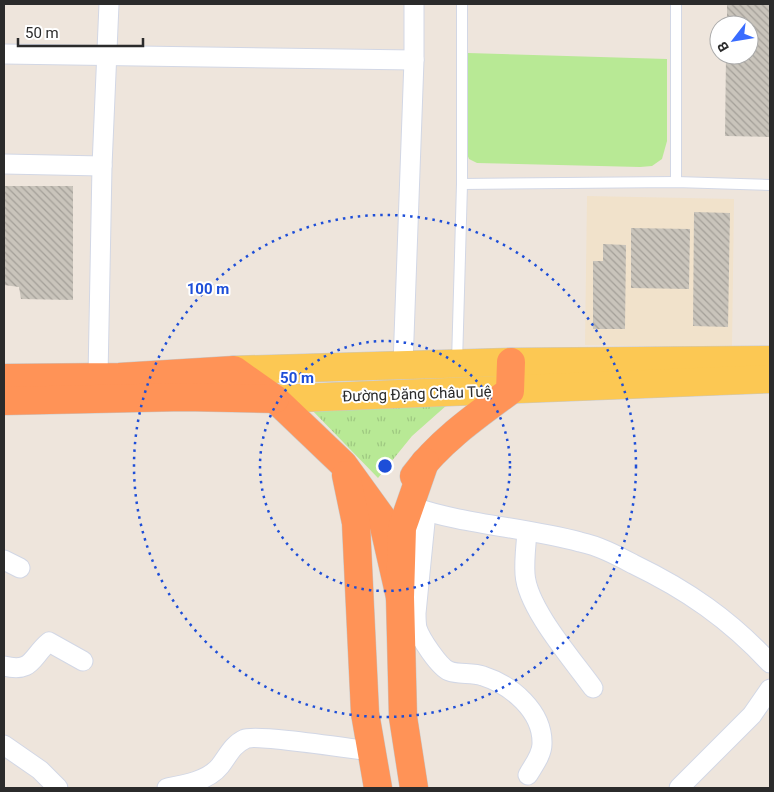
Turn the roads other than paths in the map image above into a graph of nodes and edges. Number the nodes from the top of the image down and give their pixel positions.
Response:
1 (108, 4) edge
2 (414, 4) edge
3 (462, 4) edge
4 (676, 4) edge
5 (4, 54) edge
6 (106, 55) junction
7 (414, 60) junction
8 (4, 164) edge
9 (102, 166) junction
10 (676, 182) junction
11 (462, 184) junction
12 (770, 184) edge
13 (770, 360) edge
14 (511, 362) junction
15 (457, 364) junction
16 (403, 365) junction
17 (234, 370) junction
18 (98, 377) junction
19 (4, 378) edge
20 (770, 379) edge
21 (510, 391) junction
22 (275, 399) junction
23 (4, 401) edge
24 (424, 462) junction
25 (343, 464) junction
26 (418, 509) junction
27 (382, 518) junction
28 (527, 532) junction
29 (360, 588) junction
30 (400, 596) junction
31 (769, 660) edge
32 (83, 661) dead end
33 (4, 666) edge
34 (593, 688) dead end
35 (770, 689) edge
36 (4, 744) edge
37 (371, 751) junction
38 (528, 775) dead end
39 (58, 788) edge
40 (167, 788) edge
41 (378, 788) edge
42 (414, 788) edge
43 (679, 788) edge

1 - 6 street
2 - 7 street
3 - 11 lane
4 - 10 lane
5 - 6 street
6 - 7 street
6 - 9 street
7 - 16 street
8 - 9 street
9 - 18 street
10 - 11 lane
10 - 12 lane
11 - 15 lane
13 - 14 main road, Đường Đặng Châu Tuệ
14 - 15 main road, Đường Đặng Châu Tuệ
14 - 21 highway
15 - 16 main road, Đường Đặng Châu Tuệ
16 - 17 main road, Đường Đặng Châu Tuệ
17 - 18 highway, Đường Đặng Châu Tuệ
17 - 22 highway
18 - 19 highway, Đường Đặng Châu Tuệ
20 - 21 main road, Đường Đặng Châu Tuệ
21 - 22 main road, Đường Đặng Châu Tuệ
21 - 24 highway
22 - 23 highway, Đường Đặng Châu Tuệ
22 - 25 highway
24 - 26 highway
24 - 27 highway
25 - 27 highway
25 - 29 highway
26 - 28 street
26 - 30 highway
26 - 38 street
27 - 29 highway
27 - 30 highway
28 - 31 street
28 - 34 street
29 - 37 highway
30 - 42 highway
32 - 33 street
35 - 43 street
36 - 39 street
37 - 40 street
37 - 41 highway

